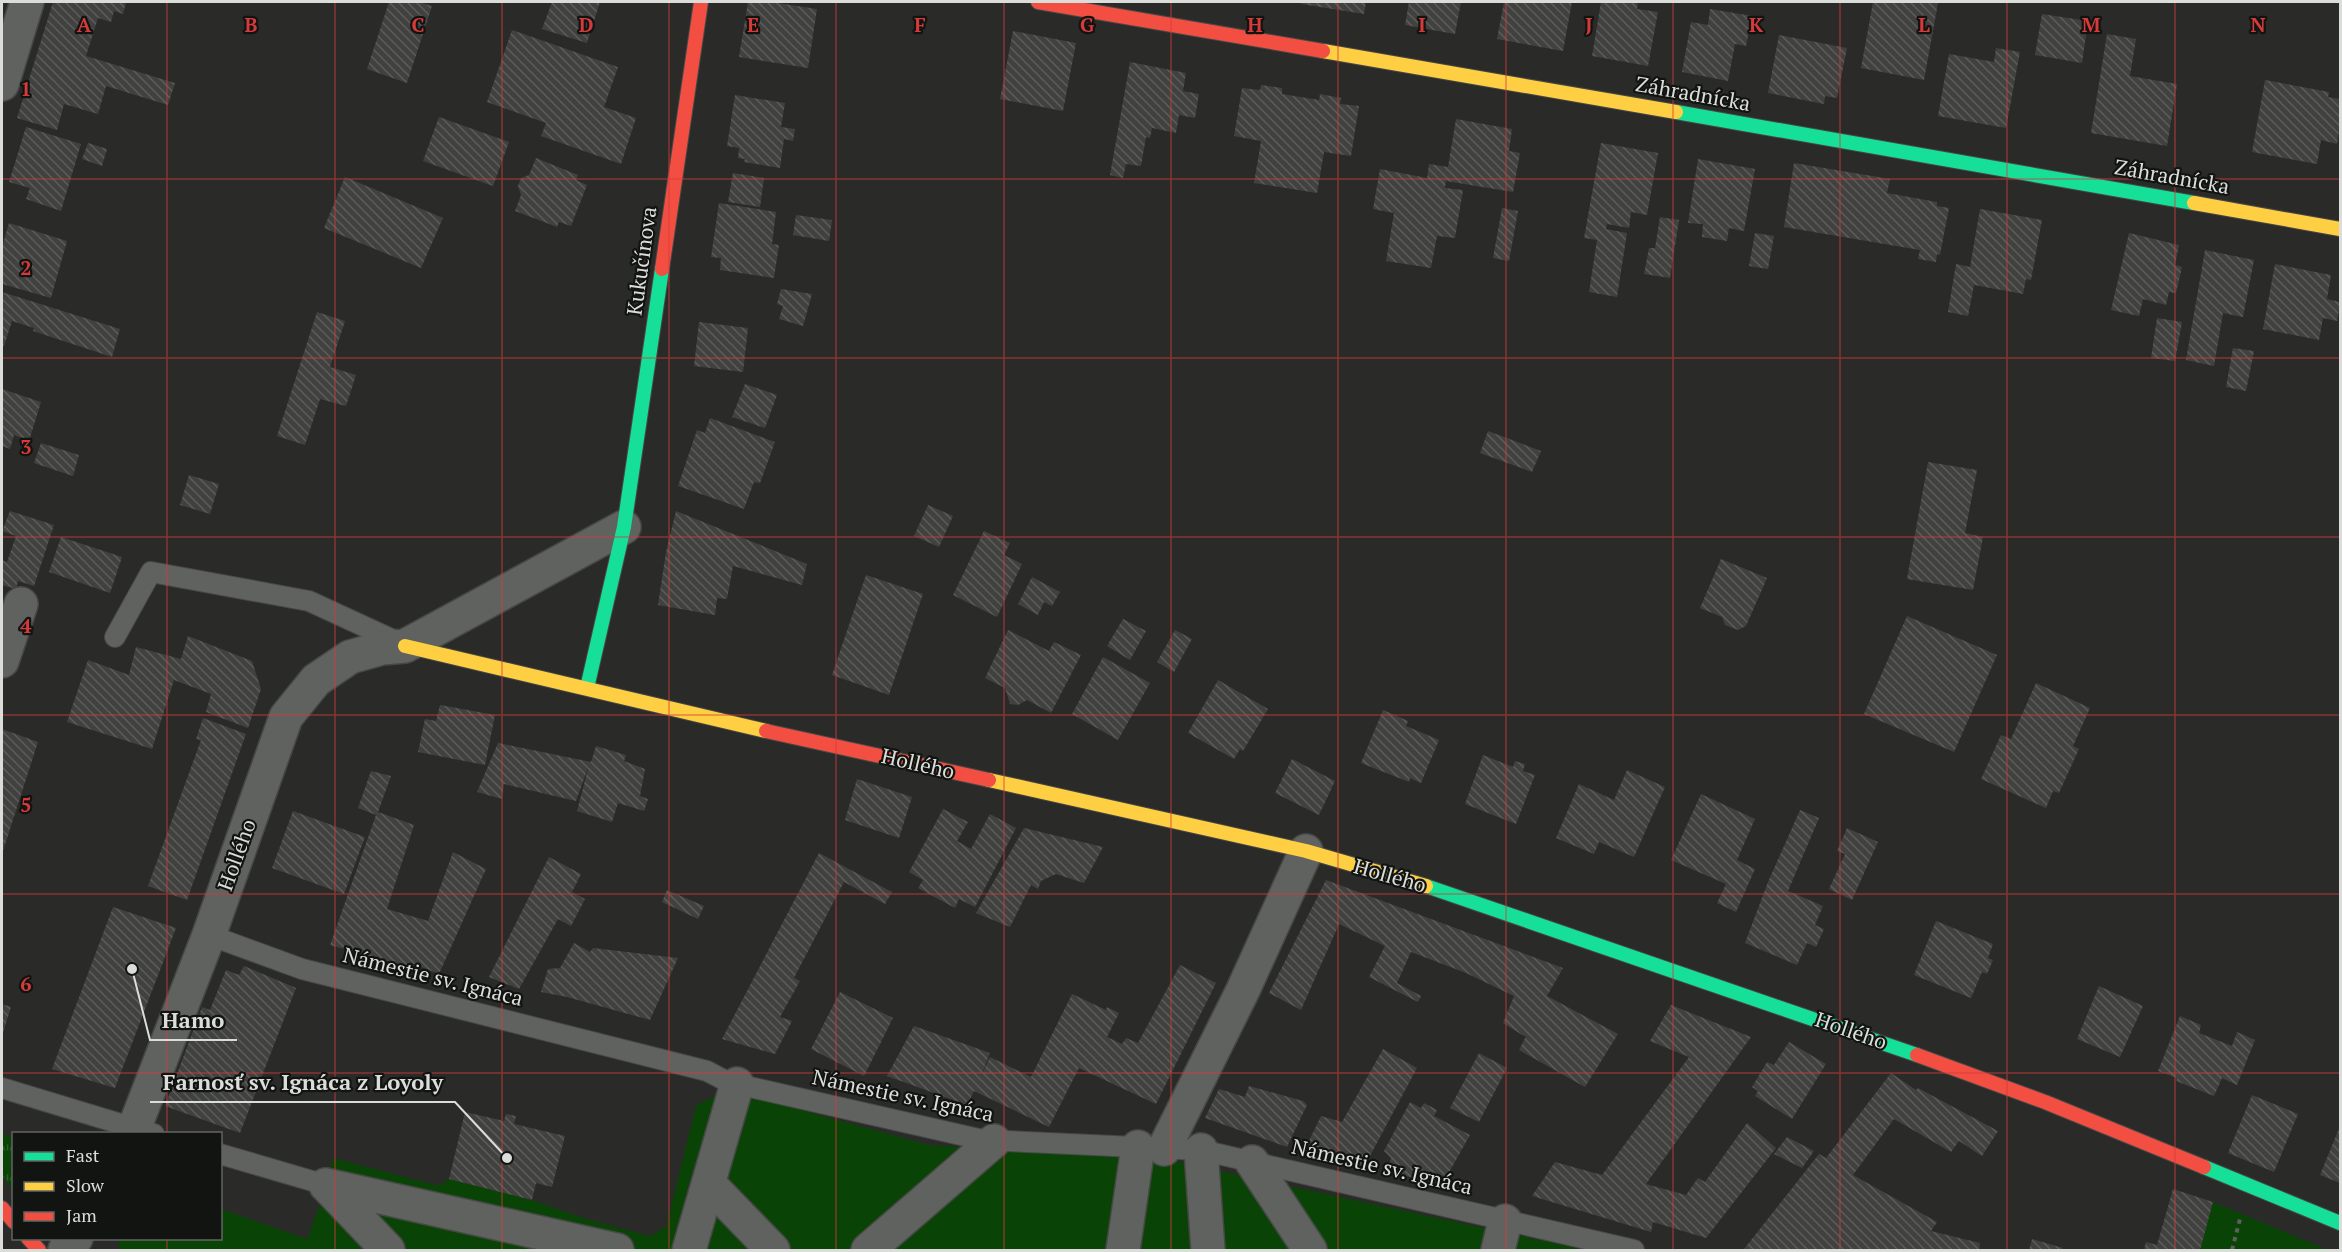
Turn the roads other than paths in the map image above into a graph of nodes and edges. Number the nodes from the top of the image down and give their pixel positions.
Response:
1 (27, 2) edge
2 (701, 2) edge
3 (1038, 2) edge
4 (2, 84) edge
5 (2340, 229) edge
6 (624, 527) junction
7 (21, 604) dead end
8 (115, 637) dead end
9 (405, 646) junction
10 (2, 661) edge
11 (587, 688) junction
12 (1306, 851) junction
13 (209, 934) junction
14 (737, 1083) junction
15 (2, 1088) edge
16 (140, 1132) edge
17 (994, 1141) junction
18 (1151, 1148) junction
19 (1201, 1150) junction
20 (222, 1155) edge
21 (1252, 1162) junction
22 (709, 1184) junction
23 (326, 1185) junction
24 (2, 1208) edge
25 (357, 1218) junction
26 (12, 1220) edge
27 (2340, 1222) edge
28 (1501, 1236) edge
29 (358, 1251) edge
30 (388, 1251) edge
31 (617, 1251) edge
32 (689, 1251) edge
33 (773, 1251) edge
34 (868, 1251) edge
35 (1123, 1251) edge
36 (1208, 1251) edge
37 (1310, 1251) edge
38 (1634, 1251) edge

1 - 4 street
2 - 6 street, Kukučínova
3 - 5 street, Záhradnícka
6 - 9 street, Hollého
6 - 11 street, Kukučínova
7 - 10 street
8 - 9 lane
9 - 11 street, Hollého
9 - 13 street, Hollého
11 - 12 street, Hollého
12 - 18 street
12 - 27 street, Hollého
13 - 14 lane, Námestie sv. Ignáca
13 - 16 street, Hollého
14 - 17 lane, Námestie sv. Ignáca
14 - 22 street
15 - 16 lane
17 - 18 lane, Námestie sv. Ignáca
17 - 34 street
18 - 19 lane, Námestie sv. Ignáca
18 - 35 street
19 - 21 lane, Námestie sv. Ignáca
19 - 36 street
20 - 23 lane
21 - 28 lane, Námestie sv. Ignáca
21 - 37 street
22 - 32 street
22 - 33 street
23 - 25 street
23 - 31 street
24 - 26 street
25 - 29 street
25 - 30 street
28 - 38 lane, Námestie sv. Ignáca

